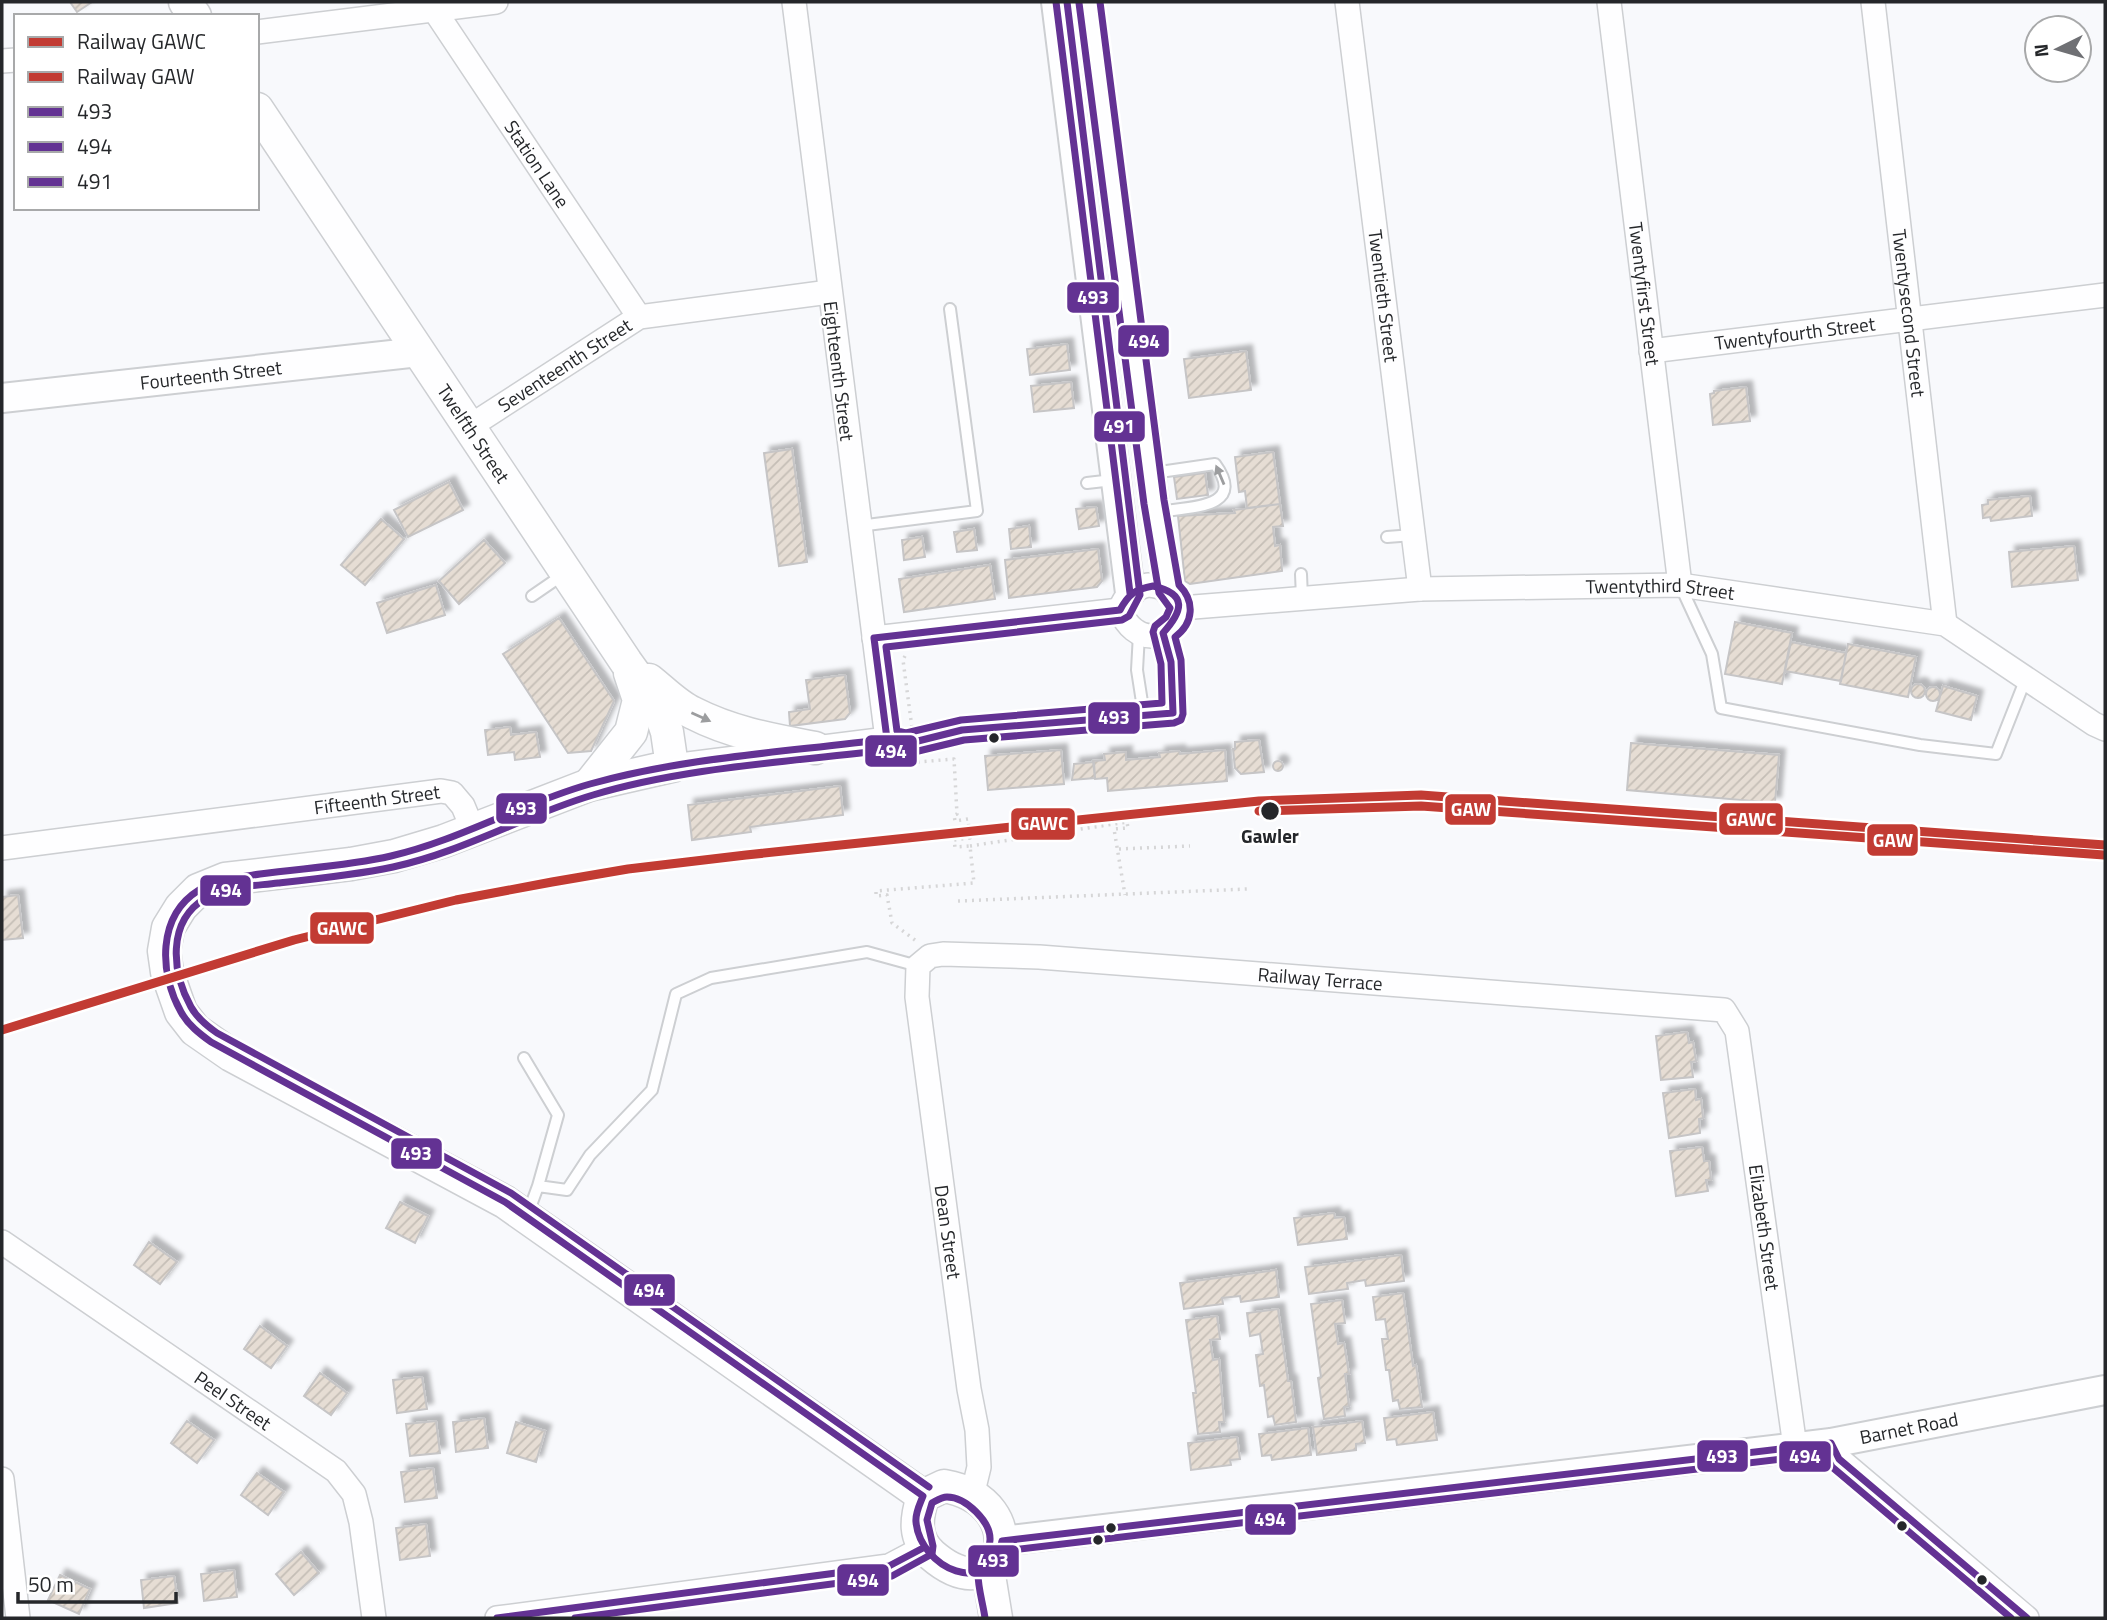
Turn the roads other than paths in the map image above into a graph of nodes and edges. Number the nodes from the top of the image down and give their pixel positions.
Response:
1 (496, 2) edge
2 (794, 2) edge
3 (1056, 2) edge
4 (1090, 2) edge
5 (1347, 2) edge
6 (1609, 2) edge
7 (1873, 2) edge
8 (435, 11) junction
9 (259, 32) edge
10 (1099, 70) junction
11 (1065, 74) junction
12 (259, 112) edge
13 (829, 292) junction
14 (2105, 295) edge
15 (950, 309) dead end
16 (639, 317) junction
17 (1910, 319) junction
18 (1135, 351) junction
19 (1651, 351) junction
20 (419, 352) junction
21 (1101, 355) junction
22 (2, 398) edge
23 (469, 427) junction
24 (1150, 473) junction
25 (1087, 483) dead end
26 (1118, 493) junction
27 (1155, 507) junction
28 (859, 526) junction
29 (1413, 534) junction
30 (1387, 537) dead end
31 (566, 572) junction
32 (1301, 573) dead end
33 (1679, 585) junction
34 (1420, 589) junction
35 (532, 596) dead end
36 (1303, 598) junction
37 (1175, 599) junction
38 (1125, 601) junction
39 (1945, 624) junction
40 (1163, 633) junction
41 (1139, 634) junction
42 (874, 638) junction
43 (626, 662) junction
44 (2026, 678) junction
45 (1144, 715) junction
46 (2105, 729) edge
47 (887, 739) junction
48 (815, 748) junction
49 (672, 766) junction
50 (589, 785) junction
51 (473, 830) junction
52 (2, 848) edge
53 (924, 961) junction
54 (1724, 1010) joint
55 (524, 1058) dead end
56 (538, 1186) junction
57 (527, 1218) junction
58 (2, 1241) edge
59 (2105, 1390) edge
60 (1831, 1443) junction
61 (1795, 1447) junction
62 (2, 1479) edge
63 (923, 1496) junction
64 (972, 1496) junction
65 (1002, 1541) junction
66 (923, 1548) junction
67 (988, 1569) junction
68 (18, 1618) edge
69 (374, 1618) edge
70 (496, 1618) edge
71 (996, 1618) edge
72 (2027, 1618) edge

1 - 8 street
2 - 13 street, Eighteenth Street
3 - 11 street
4 - 10 street
5 - 29 street, Twentieth Street
6 - 19 street, Twentyfirst Street
7 - 17 street, Twentysecond Street
8 - 9 street
8 - 16 street, Station Lane
10 - 11 lane
10 - 18 street
11 - 21 street
12 - 20 main road, Twelfth Street
13 - 16 street, Seventeenth Street
13 - 28 street, Eighteenth Street
14 - 17 street, Twentyfourth Street
15 - 28 lane
16 - 23 street, Seventeenth Street
17 - 19 street, Twentyfourth Street
17 - 39 street, Twentysecond Street
18 - 21 lane
18 - 24 street
19 - 33 street, Twentyfirst Street
20 - 22 street, Fourteenth Street
20 - 23 main road, Twelfth Street
21 - 26 street
23 - 31 main road, Twelfth Street
24 - 27 street
27 -> 24 lane
25 - 26 lane
26 - 27 lane
26 - 38 street
27 - 37 street
28 - 42 street, Eighteenth Street
29 - 30 lane
29 - 34 street, Twentieth Street
31 - 35 lane
31 - 43 main road, Twelfth Street
32 - 36 lane
33 - 34 street, Twentythird Street
33 - 39 street, Twentythird Street
33 - 44 lane
34 - 36 street, Twentythird Street
36 - 37 street, Twentythird Street
37 - 38 street
37 - 40 street
38 - 41 street
38 - 42 street
39 - 44 street, Twentythird Street
40 - 41 street
40 - 45 lane
41 - 45 lane
42 - 47 street, Eighteenth Street
43 -> 48 main road
43 - 49 main road, Twelfth Street
43 - 50 main road
44 - 46 street, Twentythird Street
45 - 47 lane
47 - 48 street
48 - 49 street
49 - 50 main road
50 - 51 main road
51 - 52 street, Fifteenth Street
51 - 57 main road
53 - 54 street, Railway Terrace
53 - 56 lane
53 - 64 street, Dean Street
54 - 61 street, Elizabeth Street
55 - 56 lane
56 - 57 lane
57 - 63 main road
58 - 69 street, Peel Street
59 - 60 street, Barnet Road
60 - 61 street, Barnet Road
60 - 72 street
61 - 65 street, Barnet Road
62 - 68 street
63 - 64 main road
63 - 66 main road
64 - 65 main road
65 - 67 main road
66 - 67 main road
66 - 70 street
67 - 71 main road

